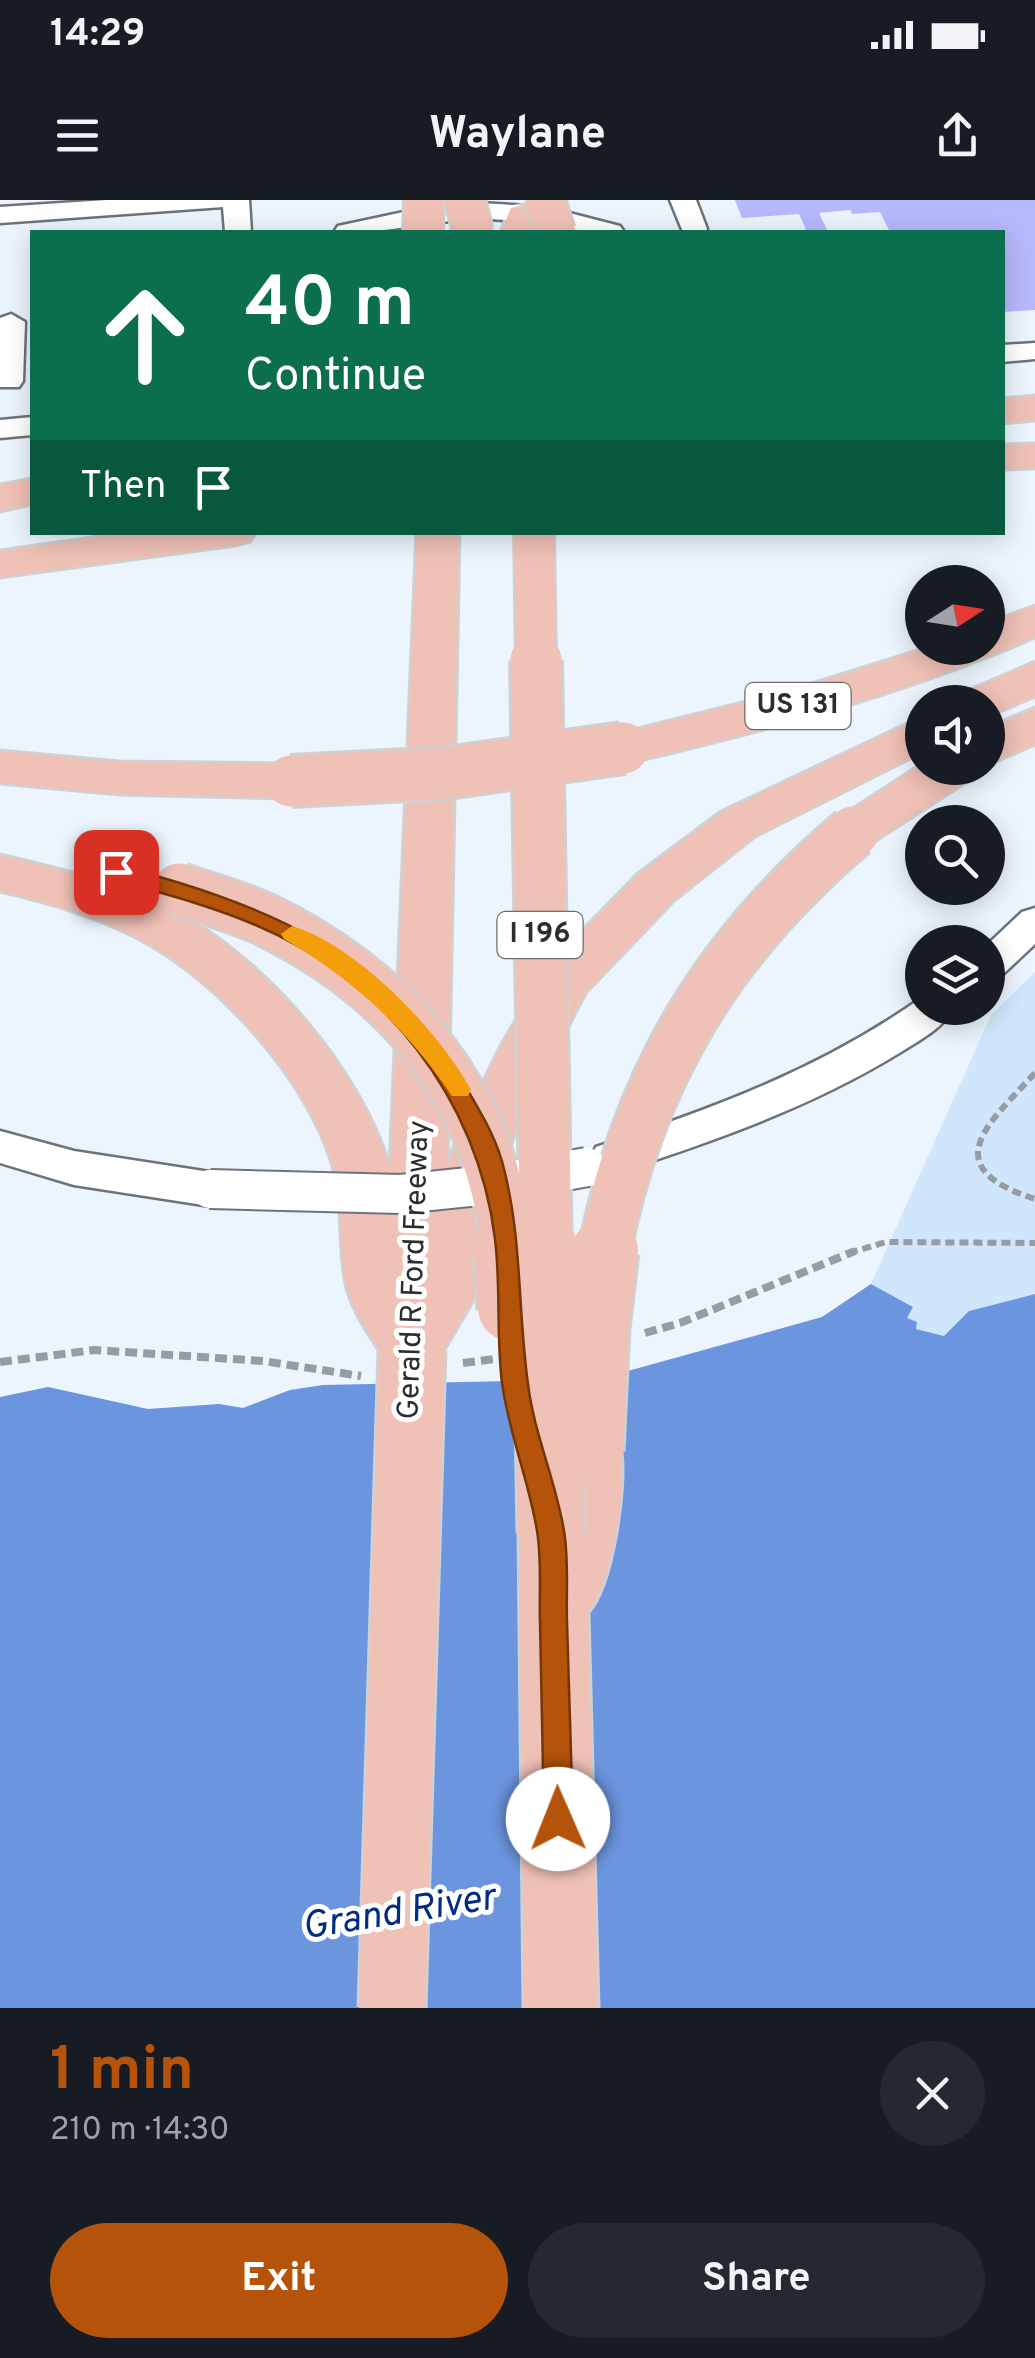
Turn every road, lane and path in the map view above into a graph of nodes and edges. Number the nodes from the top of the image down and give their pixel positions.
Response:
1 (222, 200) edge
2 (236, 200) edge
3 (424, 200) edge
4 (445, 200) edge
5 (464, 200) edge
6 (684, 200) edge
7 (118, 204) edge
8 (0, 215) edge
9 (238, 230) edge
10 (356, 230) edge
11 (422, 230) edge
12 (446, 230) edge
13 (472, 230) edge
14 (607, 230) edge
15 (694, 230) dead end
16 (14, 322) edge
17 (1035, 351) edge
18 (1005, 354) edge
19 (14, 381) edge
20 (1035, 408) edge
21 (1005, 410) edge
22 (30, 426) edge
23 (0, 429) edge
24 (1035, 456) edge
25 (1005, 457) edge
26 (30, 492) edge
27 (1005, 494) edge
28 (1035, 494) edge
29 (0, 498) edge
30 (30, 518) edge
31 (0, 524) edge
32 (213, 535) edge
33 (438, 535) edge
34 (534, 535) edge
35 (0, 564) edge
36 (1035, 620) edge
37 (1005, 633) edge
38 (923, 665) edge
39 (1035, 677) edge
40 (1005, 692) edge
41 (1035, 724) edge
42 (1005, 739) edge
43 (905, 741) edge
44 (0, 767) edge
45 (926, 785) edge
46 (0, 843) edge
47 (0, 873) edge
48 (1035, 922) edge
49 (1005, 950) edge
50 (909, 1025) edge
51 (1035, 1073) edge
52 (0, 1146) edge
53 (1035, 1199) edge
54 (414, 1306) junction
55 (263, 1361) dead end
56 (0, 1362) edge
57 (551, 1532) junction
58 (556, 1630) junction
59 (392, 2008) edge
60 (561, 2008) edge

1 - 7 street
2 - 9 street
3 - 11 highway, bridge
4 - 12 highway
5 - 13 highway, bridge
6 - 15 street
7 - 8 street
10 - 14 street
16 - 19 street
17 - 18 street
20 - 21 highway
22 - 23 street
24 - 25 highway
26 - 29 highway
27 - 28 highway
30 - 31 highway
32 - 35 highway
33 - 54 highway, Gerald R Ford Freeway
34 - 57 highway, I 196, bridge
36 - 37 highway
38 - 44 highway, US 131, bridge
39 - 40 highway
41 - 42 highway
43 - 54 highway
45 - 58 highway, bridge
46 - 57 highway, bridge
47 - 54 highway
48 - 49 street
50 - 52 street, bridge
51 - 53 path
54 - 59 highway, Gerald R Ford Freeway, bridge
55 - 56 path
57 - 58 highway, I 196
58 - 60 highway, I 196

